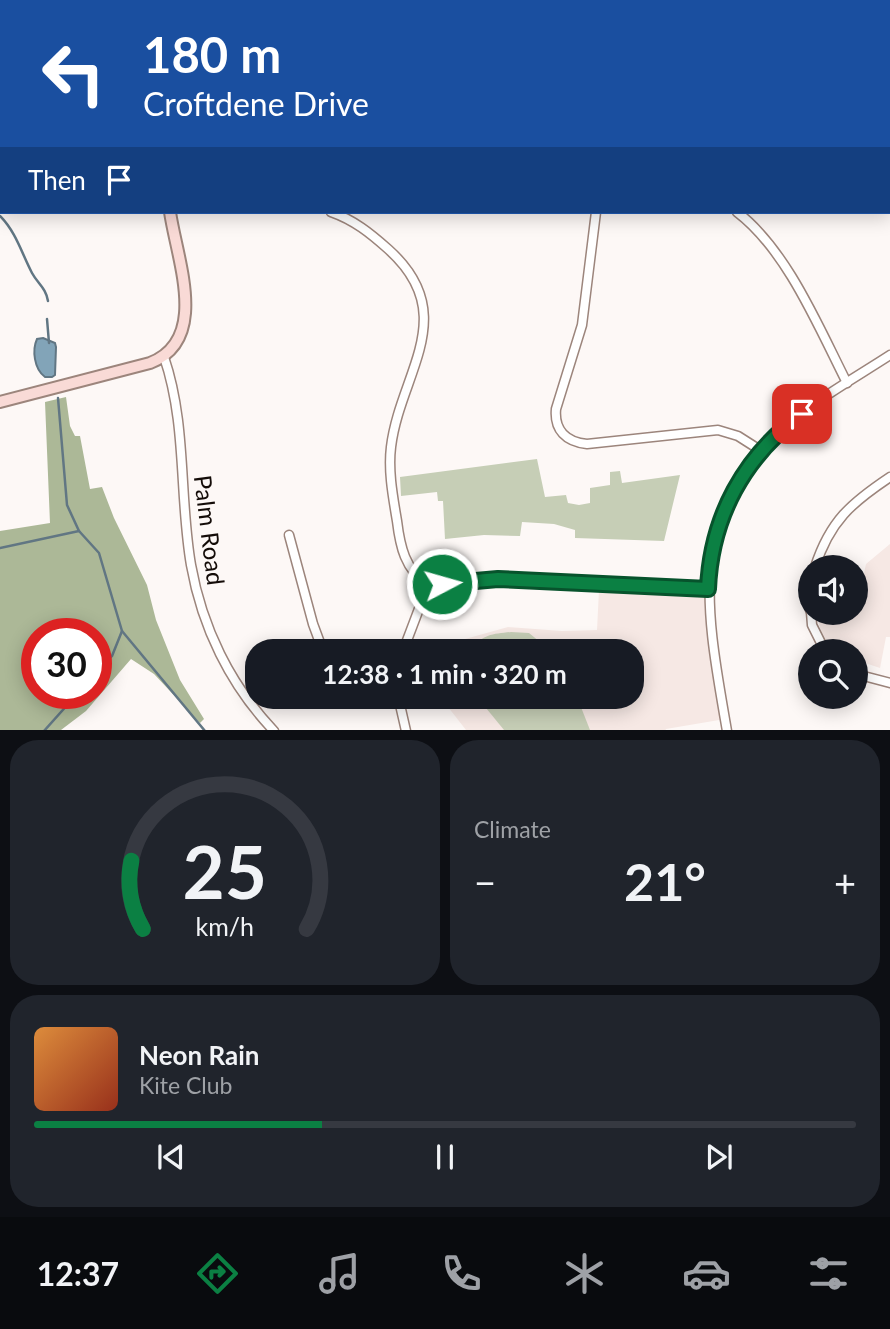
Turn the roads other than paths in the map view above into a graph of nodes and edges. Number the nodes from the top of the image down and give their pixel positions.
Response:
1 (170, 214) edge
2 (336, 214) edge
3 (596, 214) edge
4 (739, 214) edge
5 (890, 355) edge
6 (164, 357) junction
7 (847, 383) junction
8 (0, 402) edge
9 (760, 450) junction
10 (890, 477) edge
11 (289, 535) dead end
12 (819, 555) edge
13 (428, 585) junction
14 (708, 589) junction
15 (319, 639) edge
16 (408, 639) edge
17 (868, 677) edge
18 (890, 683) edge
19 (401, 709) edge
20 (274, 730) edge
21 (406, 730) edge
22 (727, 730) edge

1 - 6 street
2 - 13 street
3 - 9 street
4 - 7 street
5 - 7 street
6 - 8 street
6 - 20 street, Palm Road
7 - 9 street
9 - 14 street
10 - 12 street
11 - 15 street
13 - 14 street
13 - 16 street
14 - 22 street
17 - 18 street
19 - 21 street

